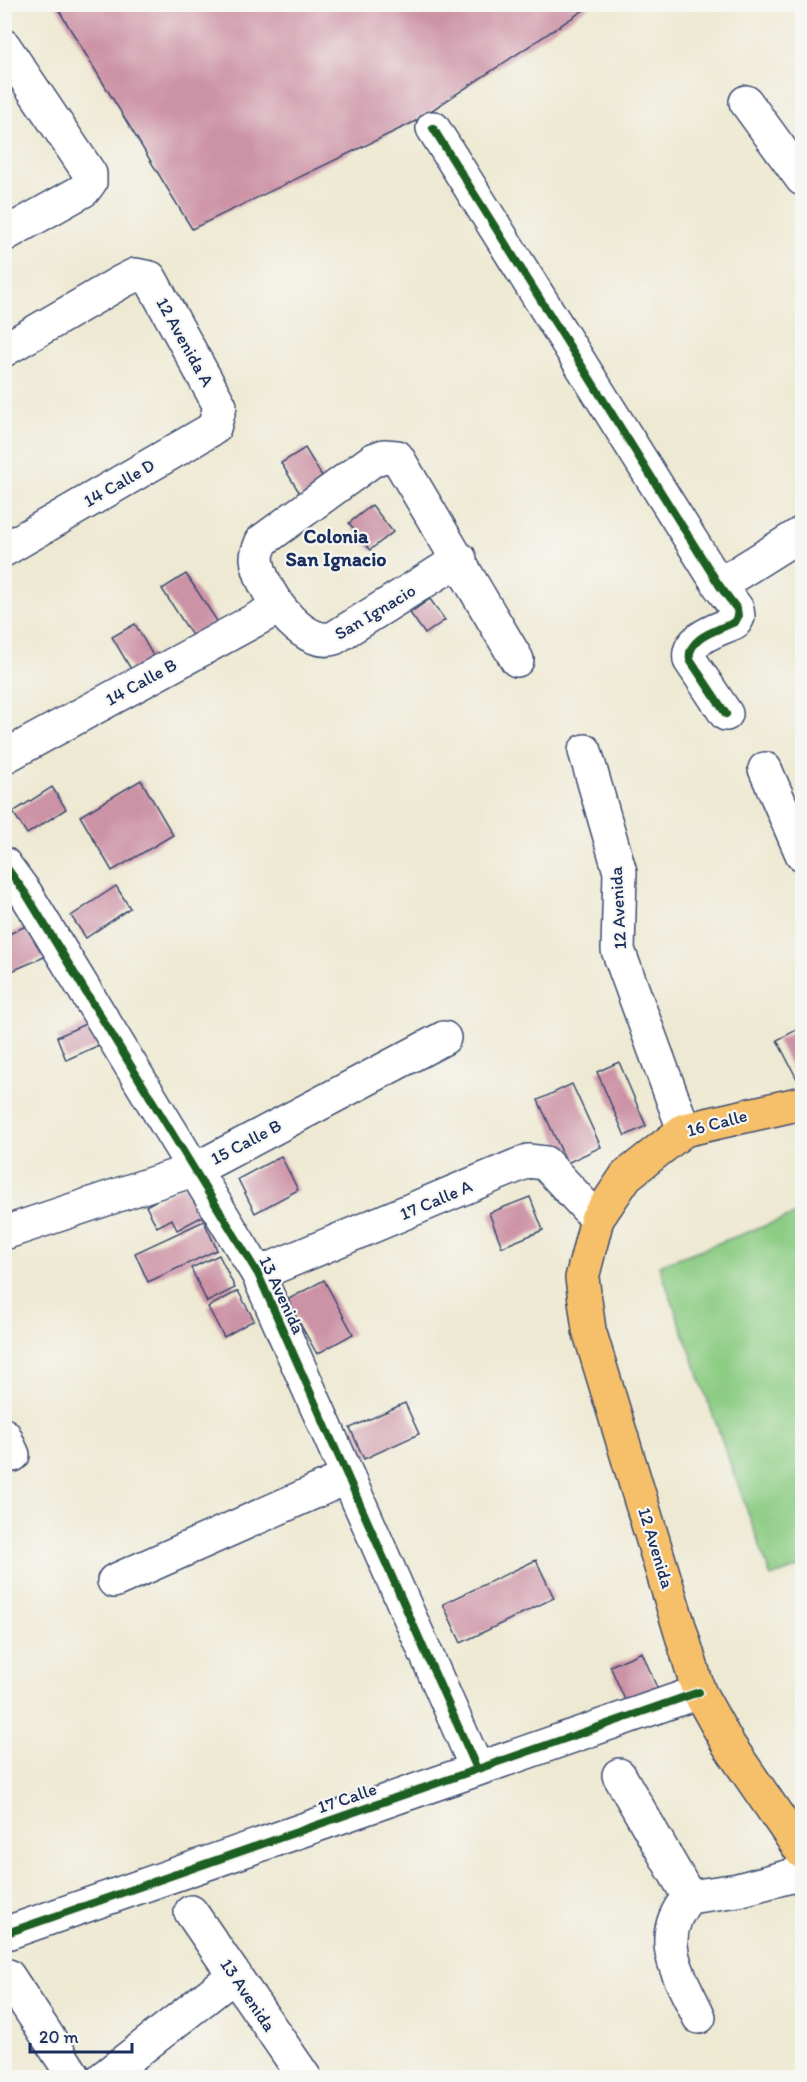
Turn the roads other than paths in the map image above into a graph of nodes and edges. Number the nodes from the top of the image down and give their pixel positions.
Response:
1 (6, 47) edge
2 (746, 102) dead end
3 (433, 128) dead end
4 (802, 179) edge
5 (4, 235) edge
6 (4, 350) edge
7 (220, 406) joint
8 (802, 533) edge
9 (4, 550) edge
10 (460, 560) junction
11 (719, 585) junction
12 (277, 608) junction
13 (517, 660) dead end
14 (726, 714) dead end
15 (585, 751) dead end
16 (4, 757) edge
17 (765, 769) dead end
18 (802, 854) edge
19 (4, 864) edge
20 (15, 898) edge
21 (444, 1038) dead end
22 (802, 1103) edge
23 (684, 1130) junction
24 (196, 1169) junction
25 (597, 1220) junction
26 (4, 1233) edge
27 (258, 1274) junction
28 (348, 1477) junction
29 (114, 1581) dead end
30 (699, 1692) junction
31 (477, 1769) junction
32 (619, 1775) dead end
33 (802, 1852) edge
34 (802, 1873) edge
35 (689, 1897) junction
36 (191, 1912) dead end
37 (4, 1934) edge
38 (235, 1975) junction
39 (8, 1976) dead end
40 (699, 2017) dead end
41 (292, 2073) edge
42 (75, 2078) edge
43 (103, 2078) edge

1 - 5 street
2 - 4 street
3 - 11 street
6 - 7 street, 12 Avenida A
7 - 9 street, 14 Calle D
8 - 11 street
10 - 12 street, San Ignacio
10 - 12 street, San Ignacio
10 - 13 street
11 - 14 street
12 - 16 street, 14 Calle B
15 - 23 street, 12 Avenida
17 - 18 street
19 - 20 street, 13 Avenida
20 - 24 street, 13 Avenida
21 - 24 street, 15 Calle B
22 - 23 main road, 16 Calle
23 - 25 main road, 16 Calle
24 - 26 street, 15 Calle B
24 - 27 street, 13 Avenida
25 - 27 street, 17 Calle A
25 - 30 main road, 12 Avenida
27 - 28 street, 13 Avenida
28 - 29 street
28 - 31 street, 13 Avenida
30 - 31 street, 17 Calle
30 - 33 main road, 12 Avenida
31 - 37 street, 17 Calle
32 - 35 street
34 - 35 street
35 - 40 street
36 - 38 street, 13 Avenida
38 - 41 street, 13 Avenida
38 - 43 street
39 - 42 street

